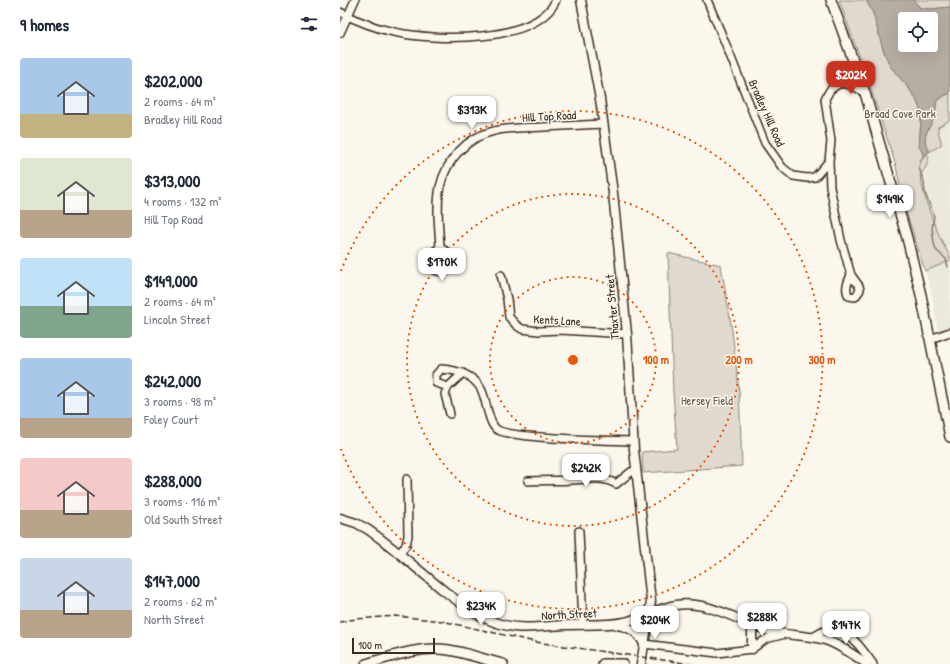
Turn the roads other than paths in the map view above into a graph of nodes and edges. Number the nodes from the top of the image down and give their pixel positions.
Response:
1 (355, 0) edge
2 (556, 0) edge
3 (581, 0) edge
4 (707, 0) edge
5 (831, 0) edge
6 (340, 12) edge
7 (348, 16) junction
8 (340, 33) edge
9 (855, 65) junction
10 (840, 83) junction
11 (865, 93) junction
12 (604, 124) junction
13 (829, 161) junction
14 (815, 177) junction
15 (830, 187) junction
16 (440, 247) dead end
17 (851, 275) dead end
18 (501, 276) dead end
19 (950, 332) edge
20 (627, 334) junction
21 (930, 338) junction
22 (463, 373) junction
23 (448, 387) junction
24 (450, 414) dead end
25 (949, 427) edge
26 (950, 437) edge
27 (633, 441) junction
28 (636, 471) junction
29 (407, 479) dead end
30 (528, 481) dead end
31 (340, 518) edge
32 (579, 531) dead end
33 (399, 554) junction
34 (649, 613) junction
35 (612, 624) junction
36 (583, 625) junction
37 (752, 625) junction
38 (787, 634) junction
39 (813, 637) junction
40 (644, 644) junction
41 (752, 649) junction
42 (366, 664) edge
43 (503, 664) edge
44 (603, 664) edge
45 (623, 664) edge
46 (641, 664) edge
47 (867, 664) edge
48 (873, 664) edge

1 - 7 street
2 - 7 street
3 - 12 street, Thaxter Street
4 - 14 street, Bradley Hill Road
5 - 9 main road
6 - 7 street
7 - 8 street
9 - 10 street
9 - 11 main road
10 - 11 street
10 - 13 street
11 - 21 main road
12 - 16 street, Hill Top Road
12 - 20 street, Thaxter Street
13 - 14 street
13 - 15 street
14 - 15 street
15 - 17 street
18 - 20 street, Kents Lane
19 - 21 street
20 - 27 street, Thaxter Street
21 - 25 main road
22 - 23 street
22 - 23 street
22 - 27 street
23 - 24 street
25 - 26 main road
27 - 28 street, Thaxter Street
28 - 30 street
28 - 34 street, Thaxter Street
29 - 33 street
31 - 33 street, North Street
32 - 36 street
33 - 36 street, North Street
34 - 35 street, North Street
34 - 37 street, North Street
34 - 40 street, Thaxter Street
35 - 36 street, North Street
35 - 40 street
37 - 38 street, North Street
37 - 41 street
38 - 39 street, North Street
38 - 41 street
39 - 47 street, North Street
39 - 48 street
40 - 41 street
40 - 46 street, Thaxter Street
42 - 43 main road
44 - 45 main road

